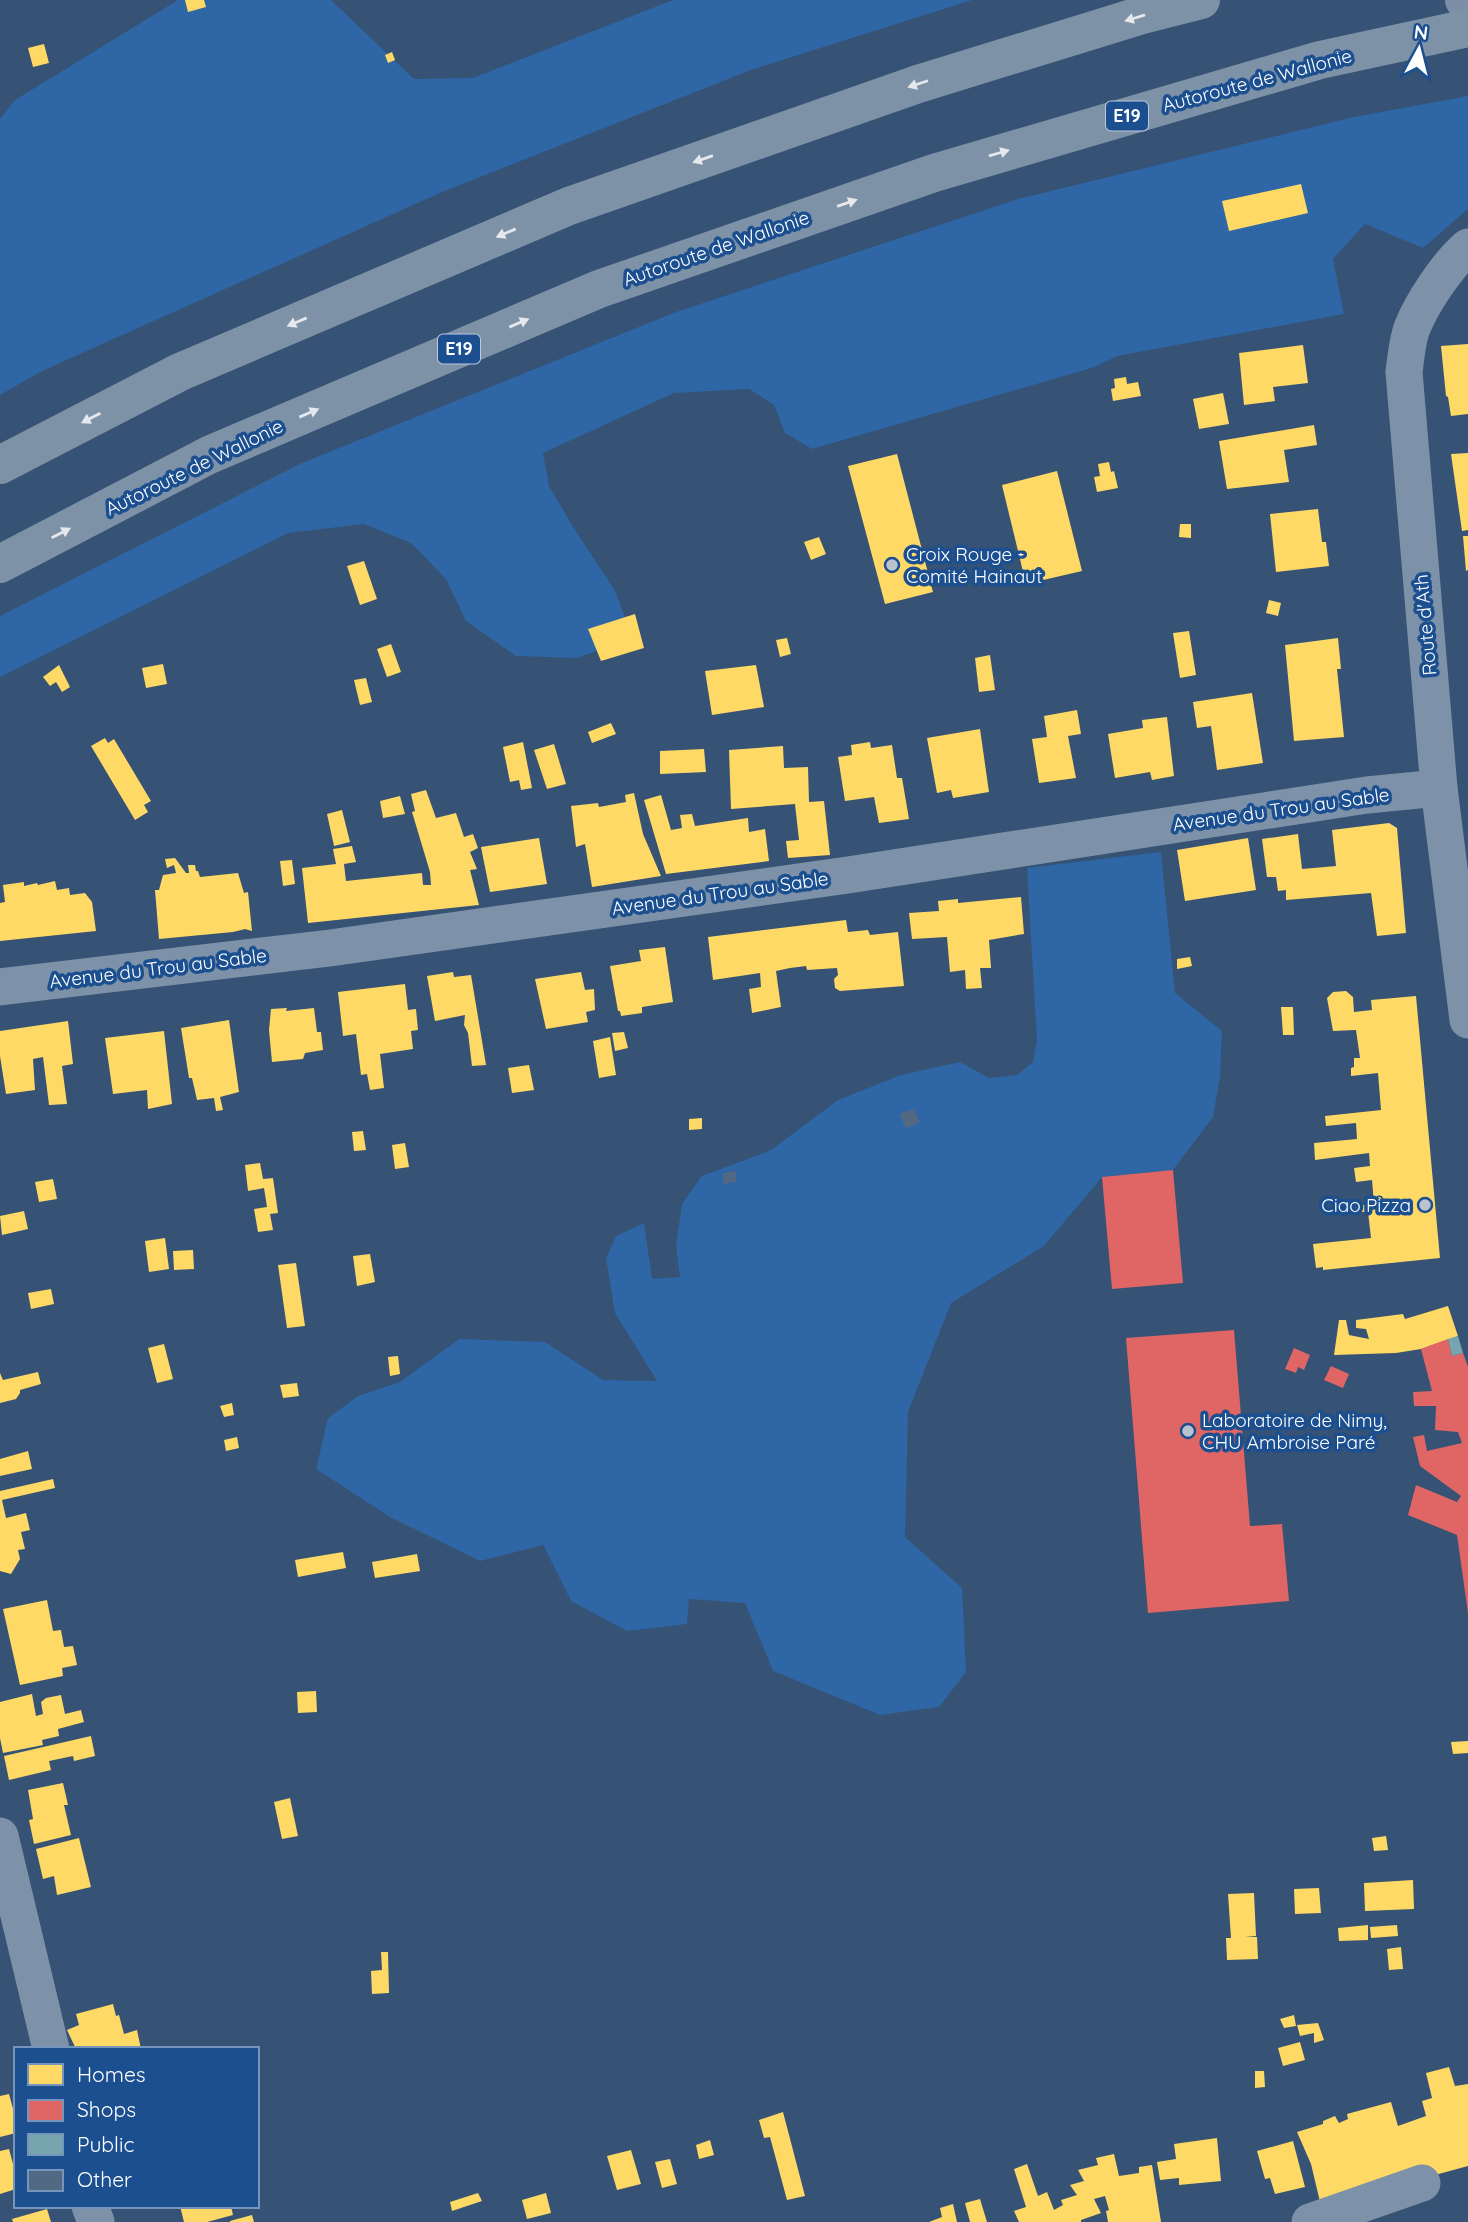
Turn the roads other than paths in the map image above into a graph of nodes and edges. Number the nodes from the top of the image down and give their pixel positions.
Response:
1 (1201, 0) edge
2 (1464, 0) edge
3 (1468, 6) edge
4 (1468, 27) edge
5 (1468, 247) edge
6 (0, 466) edge
7 (0, 564) edge
8 (1439, 788) junction
9 (0, 987) edge
10 (1468, 1020) edge
11 (0, 1836) edge
12 (51, 2047) edge
13 (1422, 2183) dead end
14 (1310, 2222) edge

1 -> 6 highway
2 - 3 main road
7 -> 4 highway, Autoroute de Wallonie / E19
5 - 8 street, Route d'Ath
8 - 9 street, Avenue du Trou au Sable
8 - 10 street, Route d'Ath
11 - 12 street
13 - 14 street

